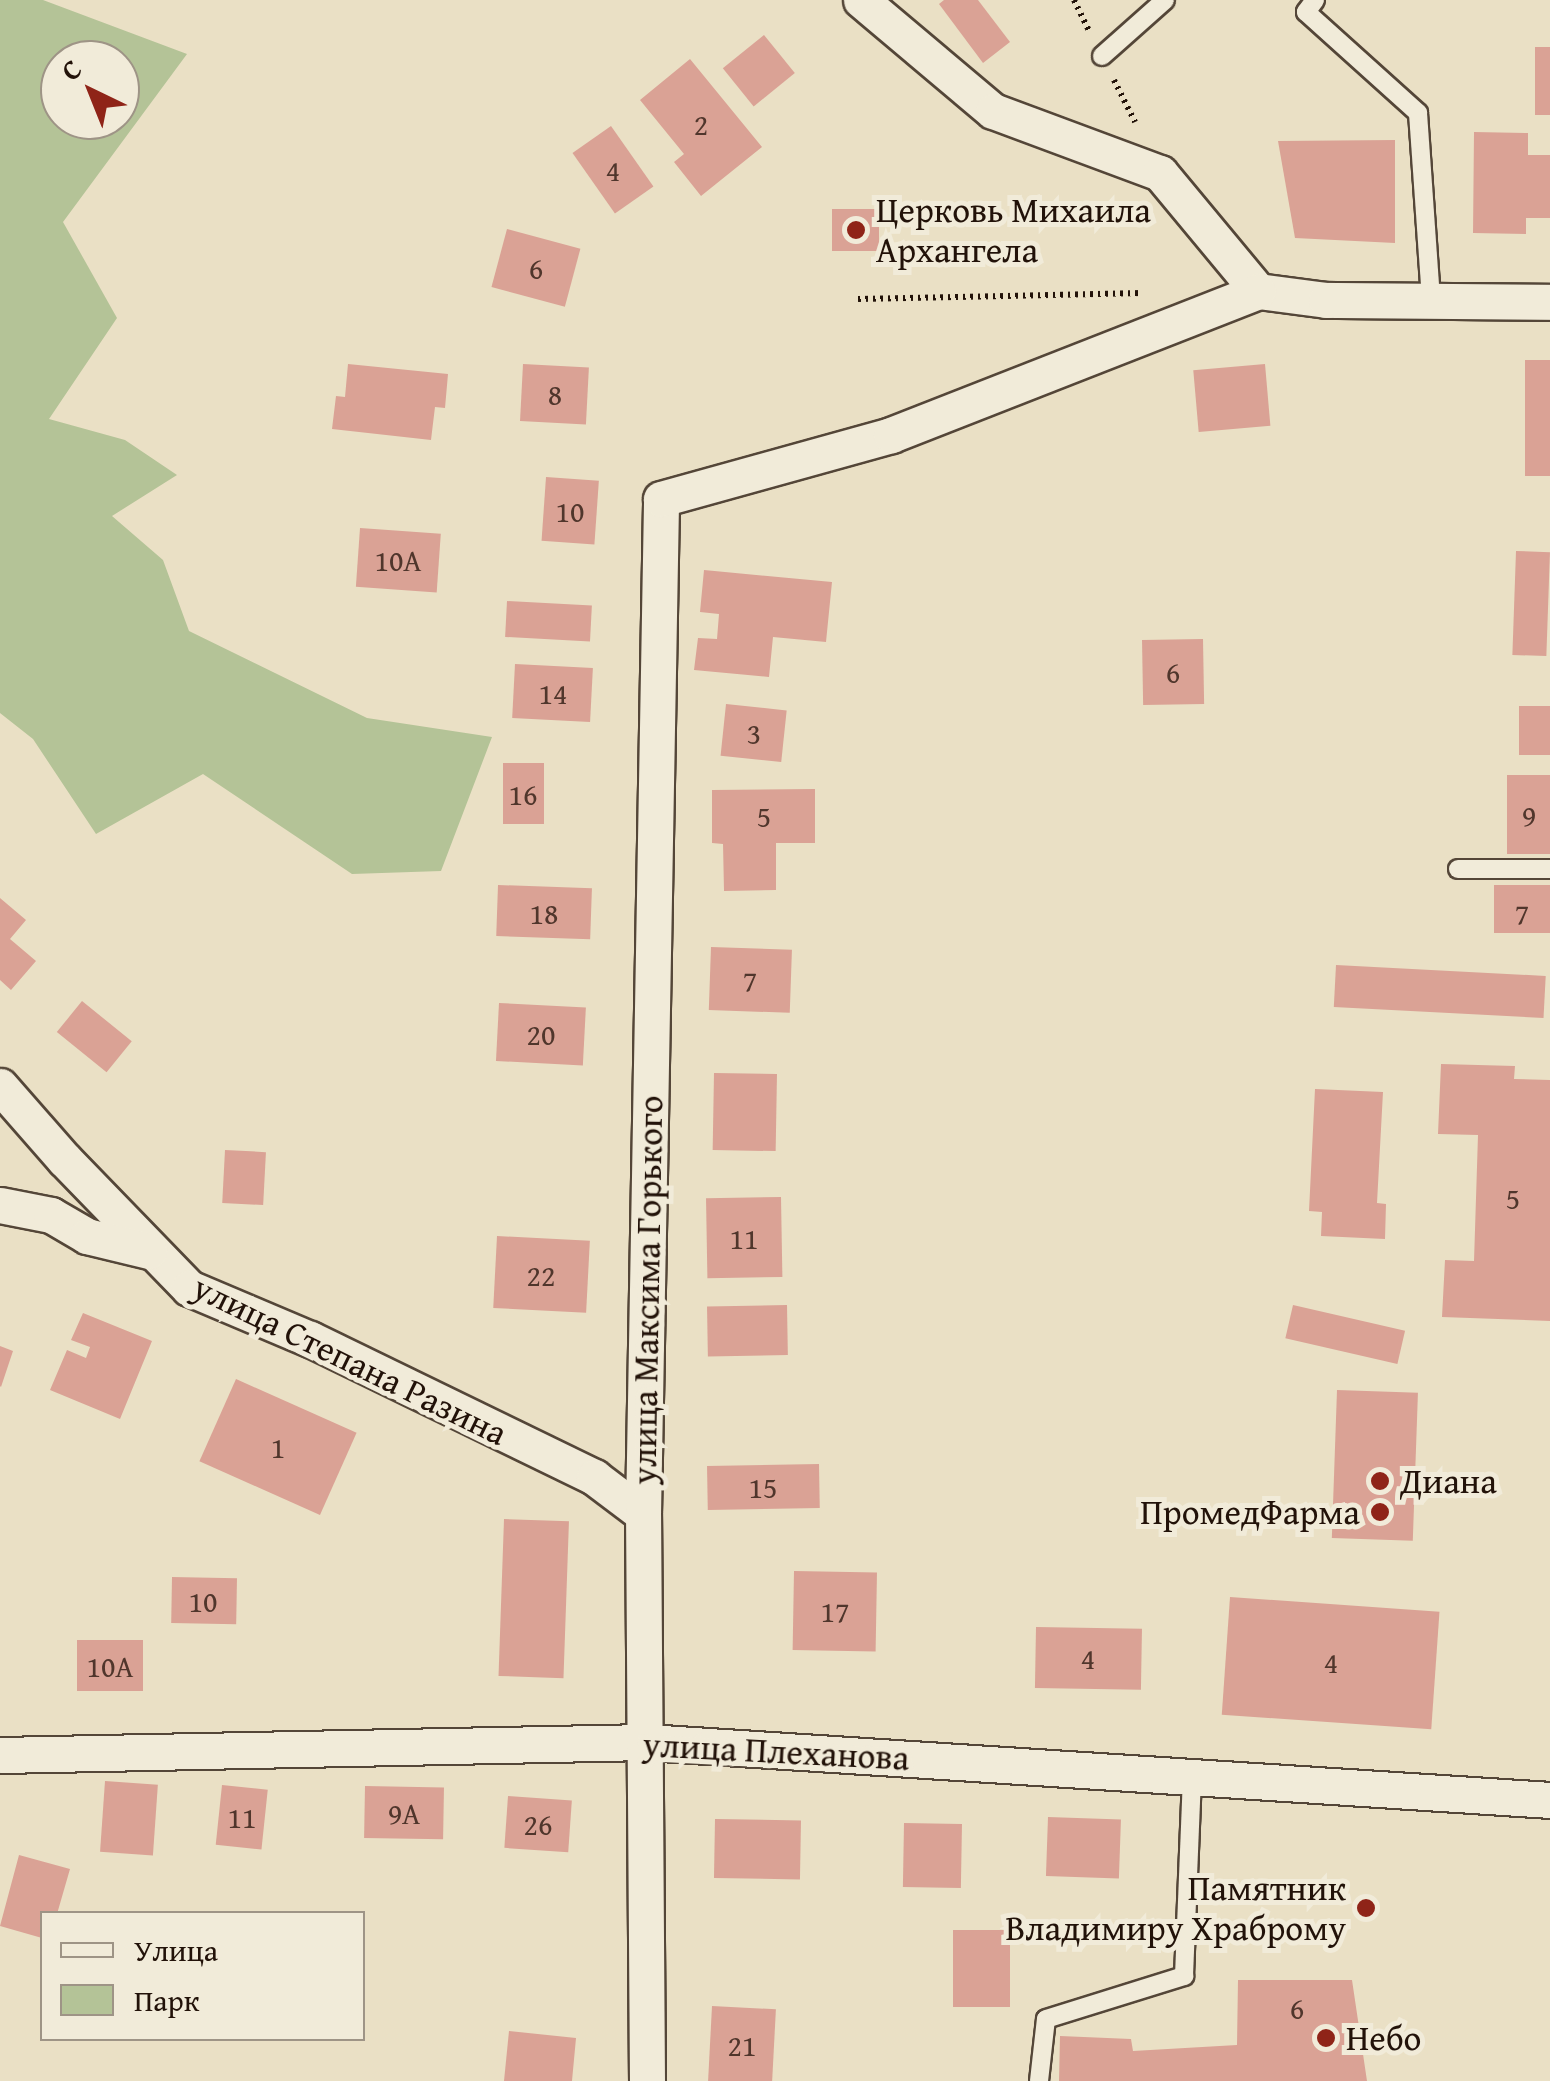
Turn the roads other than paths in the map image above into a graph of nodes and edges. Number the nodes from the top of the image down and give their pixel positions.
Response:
1 (861, 0) edge
2 (1165, 0) edge
3 (1314, 0) edge
4 (1102, 56) road end
5 (1258, 291) junction
6 (1431, 301) junction
7 (1550, 302) edge
8 (1458, 869) dead end
9 (1550, 870) edge
10 (0, 1086) edge
11 (0, 1206) edge
12 (149, 1250) junction
13 (643, 1514) junction
14 (646, 1742) junction
15 (0, 1755) edge
16 (1192, 1775) junction
17 (1550, 1800) edge
18 (647, 2081) edge
19 (1039, 2081) edge

1 - 5 street
2 - 4 lane
3 - 6 lane
5 - 6 street
5 - 13 street, улица Максима Горького
6 - 7 street
8 - 9 lane
10 - 12 street, улица Степана Разина
11 - 12 street
12 - 13 street, улица Степана Разина
13 - 14 street, улица Максима Горького
14 - 15 street, улица Плеханова
14 - 16 street, улица Плеханова
14 - 18 street, улица Максима Горького
16 - 17 street, улица Плеханова
16 - 19 lane

